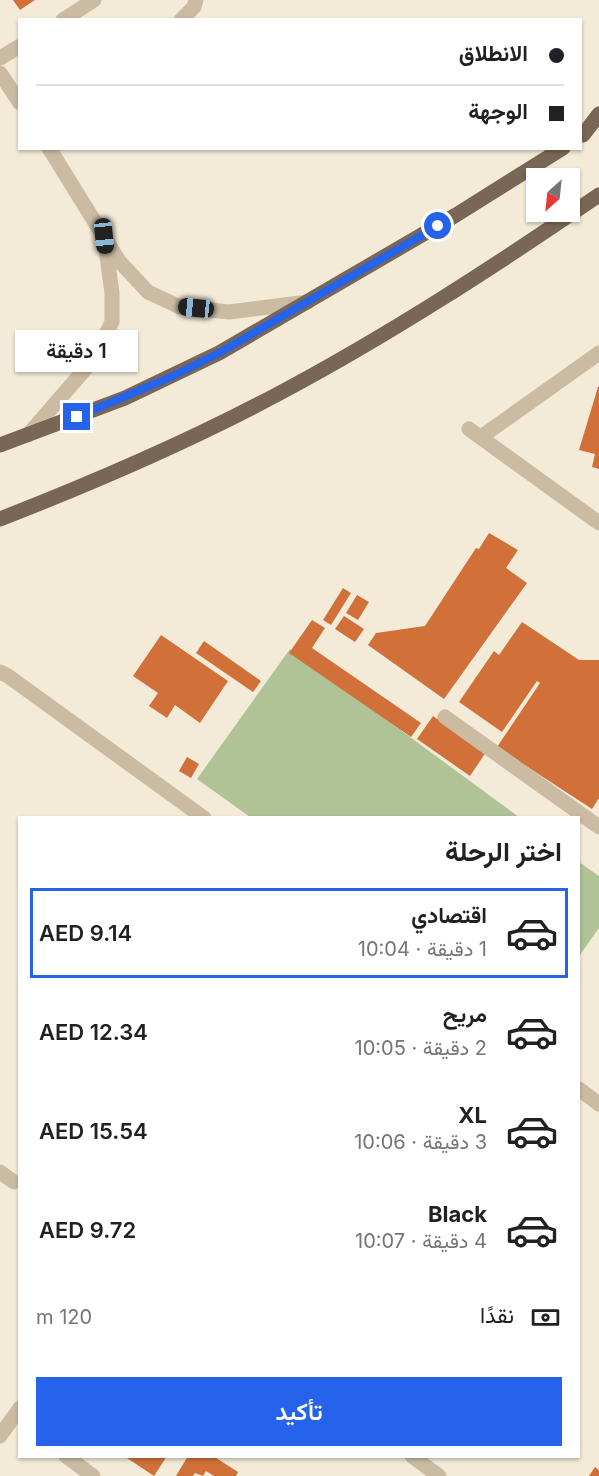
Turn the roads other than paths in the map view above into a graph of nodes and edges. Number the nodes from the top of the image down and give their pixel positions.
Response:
1 (94, 0) edge
2 (196, 0) edge
3 (66, 18) edge
4 (183, 18) edge
5 (18, 47) edge
6 (0, 58) edge
7 (0, 73) edge
8 (18, 100) edge
9 (599, 114) edge
10 (599, 125) edge
11 (582, 136) edge
12 (50, 150) edge
13 (559, 150) edge
14 (599, 195) edge
15 (104, 236) junction
16 (310, 301) junction
17 (599, 353) edge
18 (28, 435) junction
19 (0, 445) edge
20 (0, 519) edge
21 (599, 523) edge
22 (0, 672) edge
23 (445, 717) dead end
24 (201, 816) edge
25 (599, 826) edge
26 (580, 1090) edge
27 (599, 1104) edge
28 (0, 1172) edge
29 (14, 1182) dead end
30 (17, 1417) edge
31 (0, 1436) edge
32 (69, 1458) edge
33 (415, 1458) edge
34 (93, 1476) edge
35 (439, 1476) edge

1 - 3 street
2 - 4 street
5 - 6 street
7 - 8 street
9 - 11 main road
10 - 11 main road
12 - 15 street
13 - 16 main road
14 - 20 main road
15 - 16 street
15 - 18 street
16 - 18 main road
17 - 21 street
18 - 19 main road
22 - 24 street
23 - 25 street
26 - 27 street
28 - 29 street
30 - 31 street
32 - 34 street
33 - 35 street

